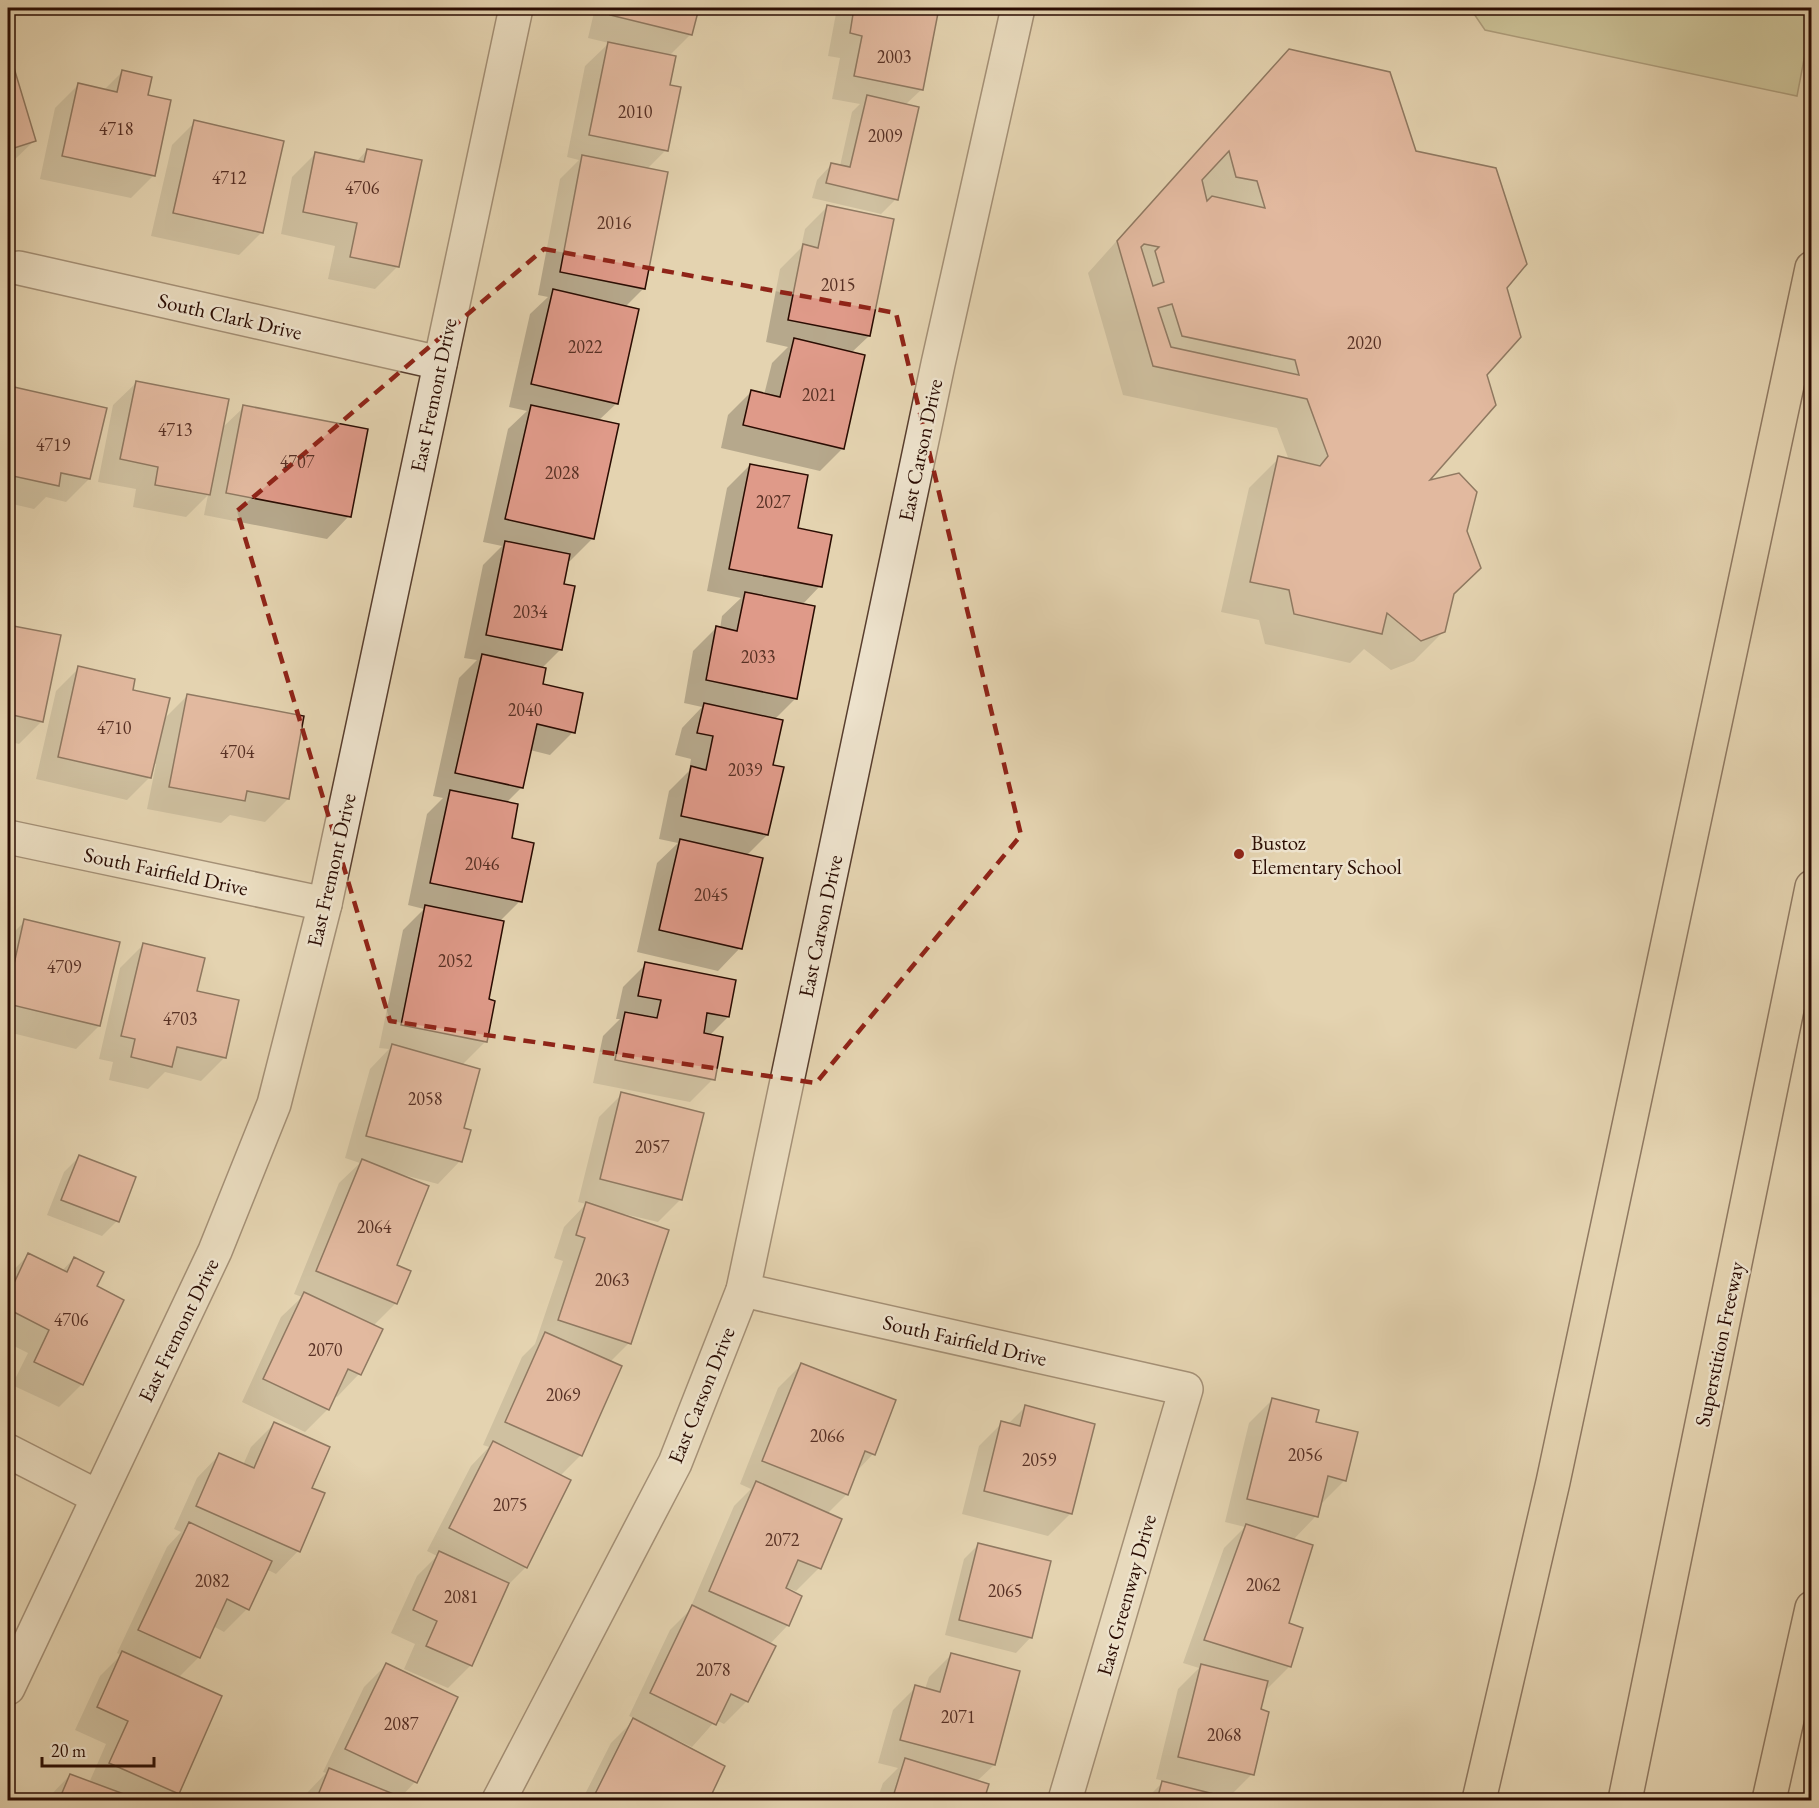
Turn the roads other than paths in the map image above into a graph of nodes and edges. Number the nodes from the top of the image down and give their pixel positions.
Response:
1 (516, 8) edge
2 (1018, 8) edge
3 (19, 268) dead end
4 (1812, 268) edge
5 (440, 363) junction
6 (8, 837) edge
7 (1812, 888) edge
8 (325, 904) junction
9 (743, 1290) junction
10 (1186, 1389) joint
11 (8, 1451) edge
12 (98, 1497) junction
13 (1812, 1608) edge
14 (1651, 1674) junction
15 (8, 1688) edge
16 (499, 1800) edge
17 (1065, 1800) edge
18 (1479, 1800) edge
19 (1617, 1800) edge
20 (1625, 1800) edge
21 (1769, 1800) edge

1 - 5 street, East Fremont Drive
2 - 9 street, East Carson Drive
3 - 5 street, South Clark Drive
4 - 18 highway
5 - 8 street, East Fremont Drive
6 - 8 street, South Fairfield Drive
7 - 14 highway, Superstition Freeway
8 - 12 street, East Fremont Drive
9 - 10 street, South Fairfield Drive
9 - 16 street, East Carson Drive
10 - 17 street, East Greenway Drive
11 - 12 street
12 - 15 street, East Fremont Drive
13 - 21 highway
14 - 19 highway
14 - 20 highway, Superstition Freeway

